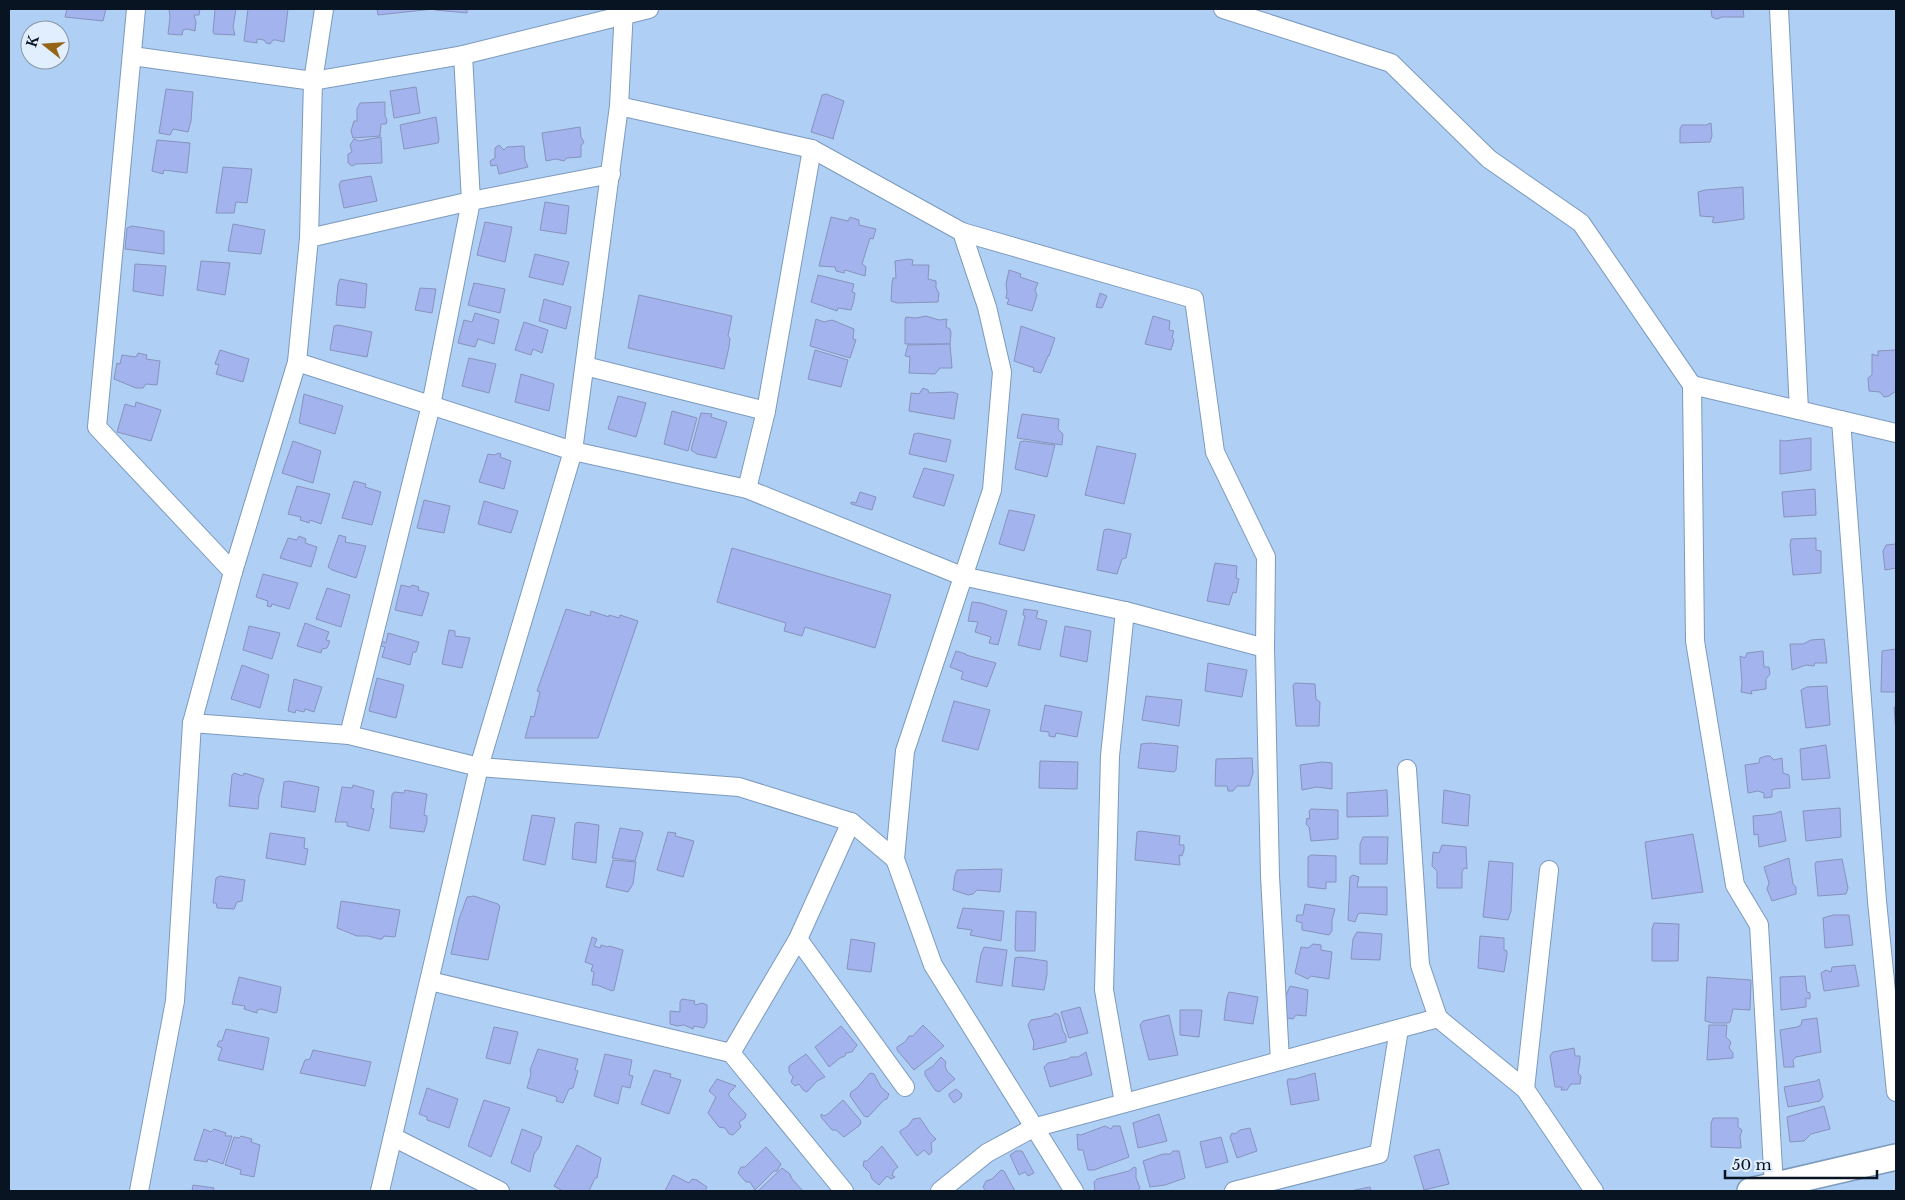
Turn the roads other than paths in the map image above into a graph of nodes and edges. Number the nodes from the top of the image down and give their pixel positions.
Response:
1 (136, 9) edge
2 (324, 9) edge
3 (649, 9) edge
4 (1223, 9) edge
5 (1778, 9) edge
6 (624, 12) edge
7 (463, 55) junction
8 (132, 56) junction
9 (314, 81) junction
10 (619, 106) junction
11 (812, 149) junction
12 (611, 174) junction
13 (471, 201) junction
14 (962, 232) junction
15 (309, 238) junction
16 (297, 362) junction
17 (585, 366) junction
18 (1692, 385) junction
19 (431, 405) junction
20 (1799, 410) junction
21 (766, 411) junction
22 (1841, 420) junction
23 (1896, 433) edge
24 (573, 451) junction
25 (747, 489) junction
26 (233, 572) junction
27 (962, 576) junction
28 (1125, 611) junction
29 (1265, 648) junction
30 (192, 722) junction
31 (349, 735) junction
32 (479, 767) junction
33 (1407, 769) dead end
34 (851, 822) junction
35 (895, 859) junction
36 (1549, 870) dead end
37 (798, 939) junction
38 (430, 981) junction
39 (1438, 1018) junction
40 (1398, 1029) junction
41 (731, 1053) junction
42 (1280, 1061) junction
43 (905, 1087) dead end
44 (1525, 1089) junction
45 (1896, 1092) edge
46 (1124, 1103) junction
47 (1033, 1128) junction
48 (393, 1137) junction
49 (1896, 1157) edge
50 (1762, 1188) edge
51 (139, 1191) edge
52 (380, 1191) edge
53 (500, 1191) edge
54 (844, 1191) edge
55 (940, 1191) edge
56 (1074, 1191) edge
57 (1234, 1191) edge
58 (1594, 1191) edge

1 - 8 street
2 - 9 street
3 - 6 street
4 - 18 street
5 - 20 street
6 - 7 street
6 - 10 street
7 - 9 street
7 - 13 street
8 - 9 street
8 - 26 street
9 - 15 street
10 - 11 street
10 - 12 street
11 - 14 street
11 - 21 street
12 - 13 street
12 - 17 street
13 - 15 street
13 - 19 street
14 - 27 street
14 - 29 street
15 - 16 street
16 - 19 street
16 - 26 street
17 - 21 street
17 - 24 street
18 - 20 street
18 - 50 street
19 - 24 street
19 - 31 street
20 - 22 street
21 - 25 street
22 - 23 street
22 - 45 street
24 - 25 street
24 - 32 street
25 - 27 street
26 - 30 street
27 - 28 street
27 - 35 street
28 - 29 street
28 - 46 street
29 - 42 street
30 - 31 street
30 - 51 street
31 - 32 street
32 - 34 street
32 - 38 street
33 - 39 street
34 - 35 street
34 - 37 street
35 - 47 street
36 - 44 street
37 - 41 street
37 - 43 street
38 - 41 street
38 - 48 street
39 - 40 street
39 - 44 street
40 - 42 street
40 - 57 street
41 - 54 street
42 - 46 street
44 - 58 street
46 - 47 street
47 - 55 street
47 - 56 street
48 - 52 street
48 - 53 street
49 - 50 street

